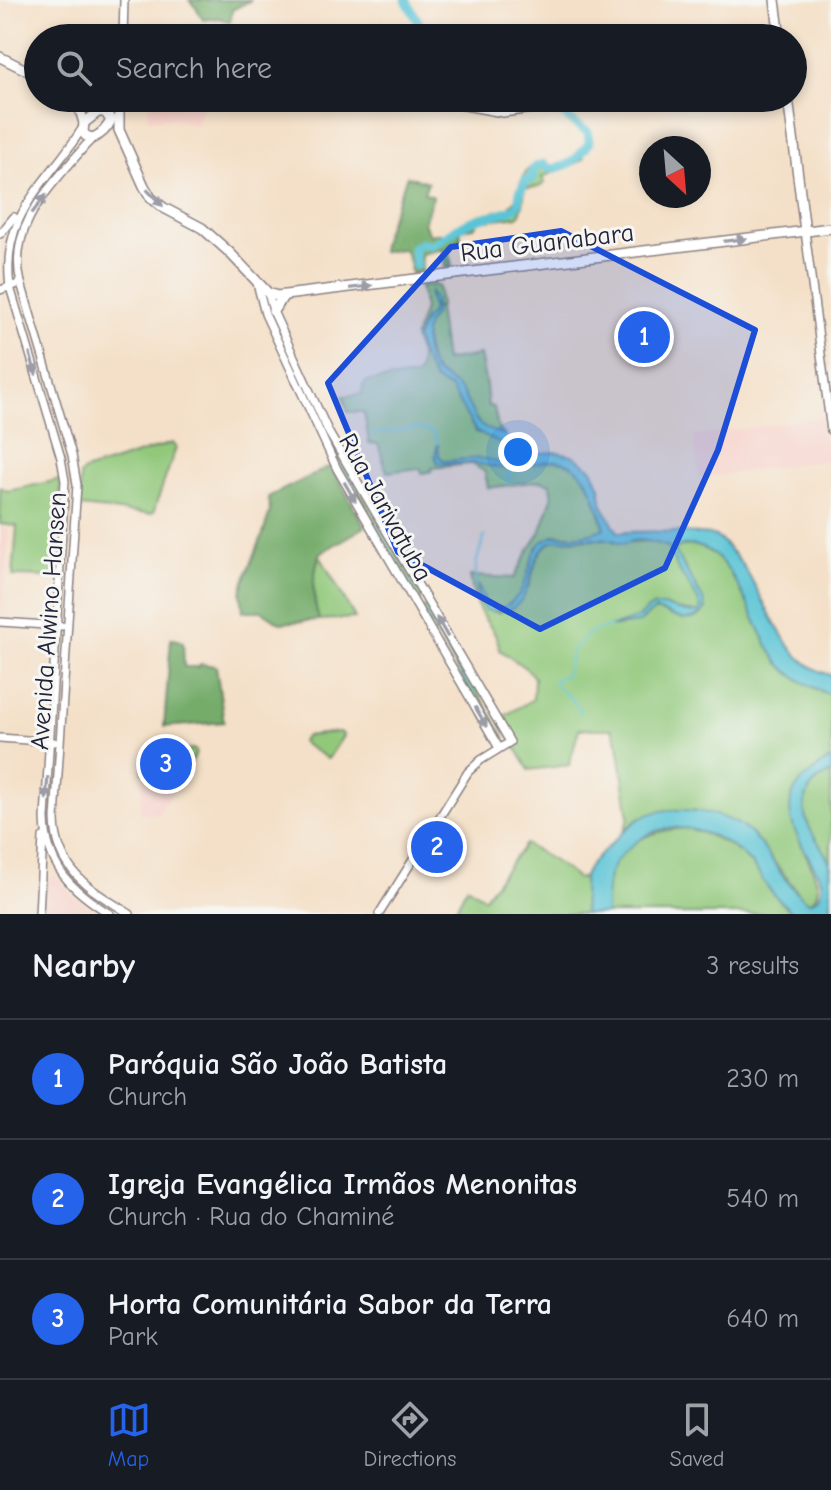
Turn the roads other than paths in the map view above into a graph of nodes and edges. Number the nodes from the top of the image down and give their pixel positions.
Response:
1 (124, 0) edge
2 (775, 0) edge
3 (123, 24) edge
4 (778, 24) edge
5 (0, 57) edge
6 (24, 69) edge
7 (81, 112) edge
8 (101, 112) edge
9 (115, 112) edge
10 (790, 112) edge
11 (112, 120) junction
12 (84, 125) junction
13 (93, 138) junction
14 (21, 209) junction
15 (831, 228) edge
16 (805, 231) junction
17 (0, 234) edge
18 (256, 278) junction
19 (21, 283) junction
20 (10, 287) junction
21 (0, 290) edge
22 (268, 293) junction
23 (283, 297) junction
24 (273, 311) junction
25 (831, 431) edge
26 (0, 622) edge
27 (57, 626) junction
28 (68, 626) junction
29 (0, 738) edge
30 (50, 741) junction
31 (60, 742) junction
32 (499, 748) junction
33 (45, 818) junction
34 (42, 857) junction
35 (55, 862) junction
36 (111, 902) junction
37 (106, 913) edge
38 (39, 914) edge
39 (130, 914) edge
40 (379, 914) edge

1 - 3 street
2 - 4 main road
5 - 6 main road
7 - 12 main road
8 - 11 main road
9 - 11 main road
10 - 16 main road
11 - 12 main road
11 - 13 main road
11 -> 18 main road, Rua Jarivatuba
12 - 13 main road
12 - 14 street, Avenida Alwino Hansen
19 -> 13 street, Avenida Alwino Hansen
14 - 17 street
14 - 20 street, Avenida Alwino Hansen
15 - 16 main road, Rua Guanabara
23 -> 16 main road, Rua Guanabara
16 - 25 street
18 - 22 main road, Rua Jarivatuba
18 -> 32 street, Rua Jarivatuba
19 - 20 street
19 - 28 street, Avenida Alwino Hansen
20 - 21 street
20 -> 27 street, Avenida Alwino Hansen
22 - 23 main road, Rua Guanabara
22 - 24 street, Rua Jarivatuba
23 - 24 main road
32 -> 24 street, Rua Jarivatuba
26 - 27 street
27 - 28 street
27 - 30 street, Avenida Alwino Hansen
28 - 31 street, Avenida Alwino Hansen
29 - 30 street
30 - 31 street
30 -> 33 street, Avenida Alwino Hansen
31 - 36 street, Avenida Alwino Hansen
32 - 40 street
33 - 34 street
33 - 35 street, Avenida Alwino Hansen
34 - 35 street
34 - 38 street
35 - 37 street, Avenida Alwino Hansen
36 - 37 street
36 - 39 street, Avenida Alwino Hansen

